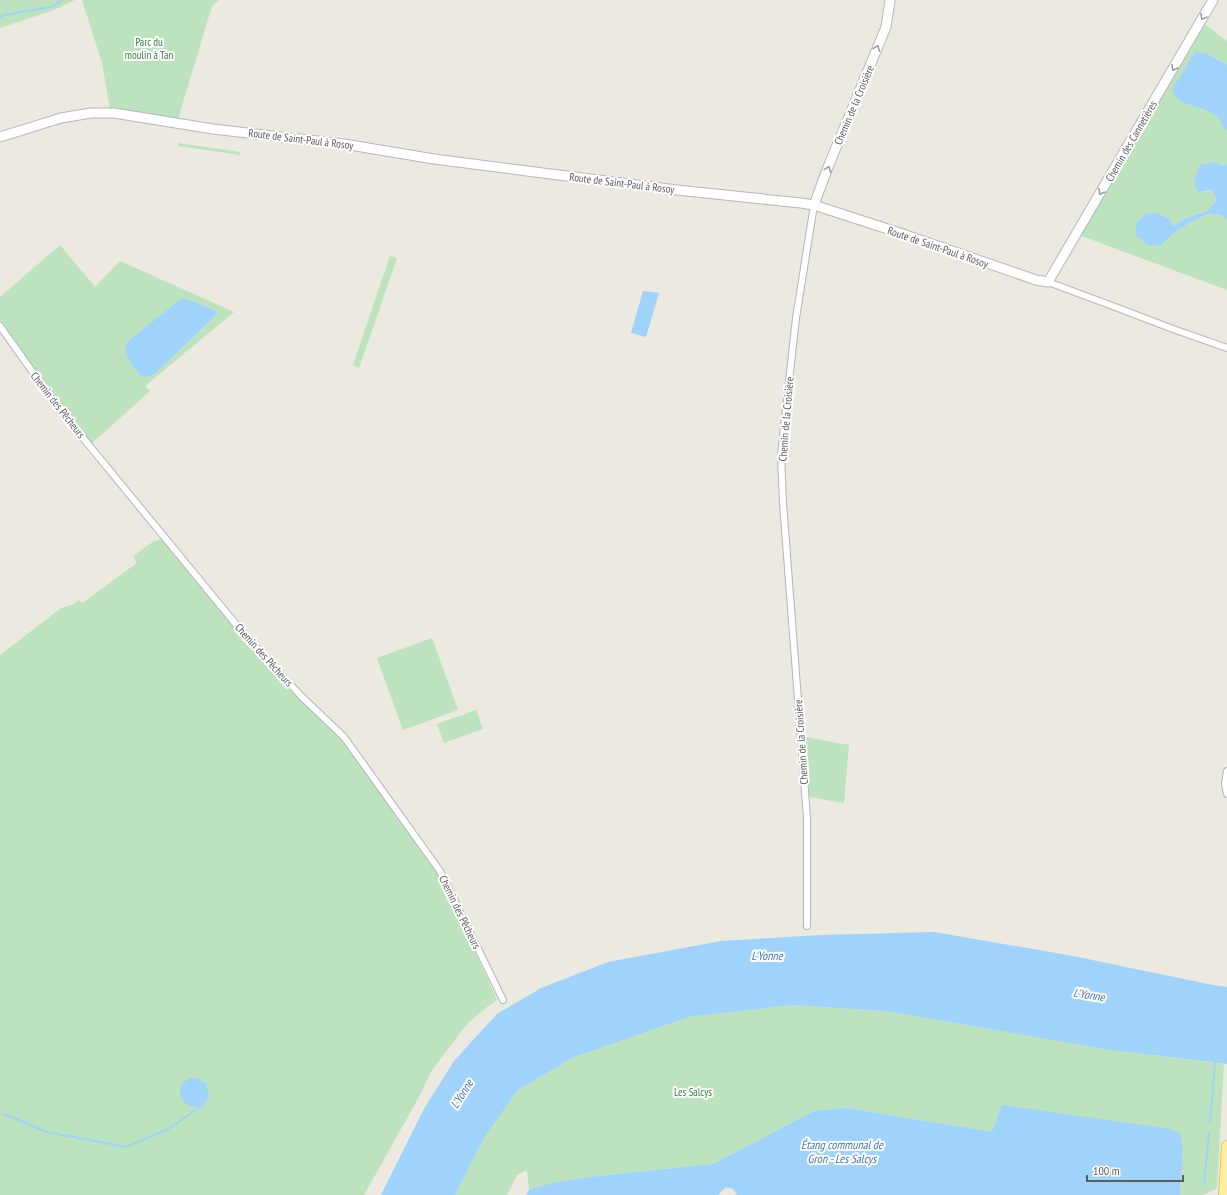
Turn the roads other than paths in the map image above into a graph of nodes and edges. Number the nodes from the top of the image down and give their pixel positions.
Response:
1 (890, 0) edge
2 (1213, 0) edge
3 (0, 137) edge
4 (814, 205) junction
5 (1048, 282) junction
6 (0, 326) edge
7 (1227, 348) edge
8 (1227, 771) edge
9 (1227, 794) edge
10 (807, 926) dead end
11 (503, 1000) dead end
12 (1227, 1146) edge
13 (1224, 1195) edge

4 -> 1 street, Chemin de la Croisière
2 -> 5 street, Chemin des Cannetières
3 - 4 street, Route de Saint-Paul à Rosoy
4 - 5 street, Route de Saint-Paul à Rosoy
4 - 10 street, Chemin de la Croisière
5 - 7 street, Route de Saint-Paul à Rosoy
6 - 11 street, Chemin des Pêcheurs
8 - 9 street
12 - 13 main road

